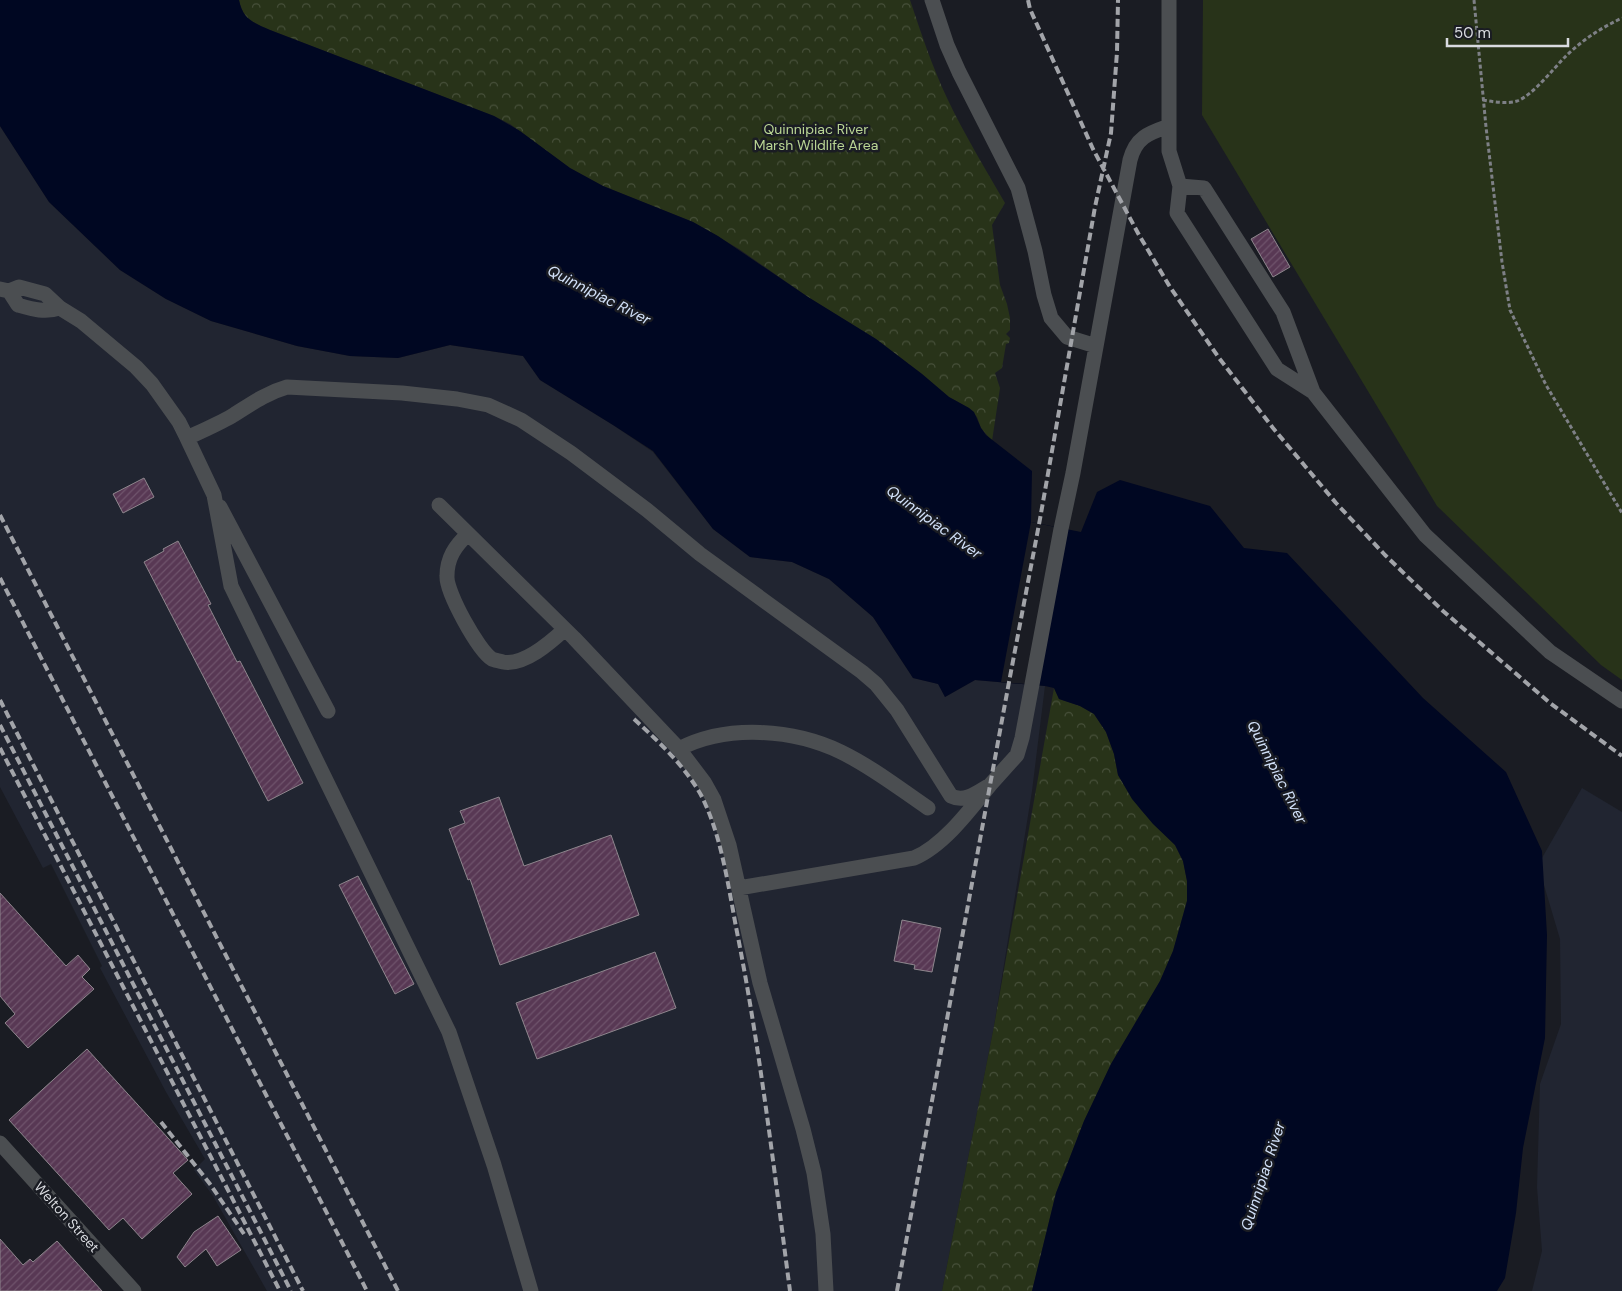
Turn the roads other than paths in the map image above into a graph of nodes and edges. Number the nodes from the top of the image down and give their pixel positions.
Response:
1 (932, 0) edge
2 (1169, 0) edge
3 (1169, 126) junction
4 (1180, 186) junction
5 (4, 290) edge
6 (1096, 346) junction
7 (1312, 392) junction
8 (187, 438) junction
9 (214, 495) junction
10 (439, 505) dead end
11 (468, 534) junction
12 (565, 628) junction
13 (1622, 701) edge
14 (328, 711) dead end
15 (679, 749) junction
16 (990, 786) junction
17 (928, 808) dead end
18 (739, 888) junction
19 (0, 1143) edge
20 (134, 1291) edge
21 (531, 1291) edge
22 (826, 1291) edge

1 - 6 street
2 - 3 street
3 - 4 street
3 - 6 street
4 - 7 street
4 - 7 street
5 - 8 street
6 - 16 street
7 - 13 street
8 - 9 street
8 - 16 street
9 - 14 street
9 - 21 street
10 - 11 street
11 - 12 street
11 - 12 street
12 - 15 street
15 - 17 street
15 - 18 street
16 - 18 street
18 - 22 street
19 - 20 street, Welton Street

